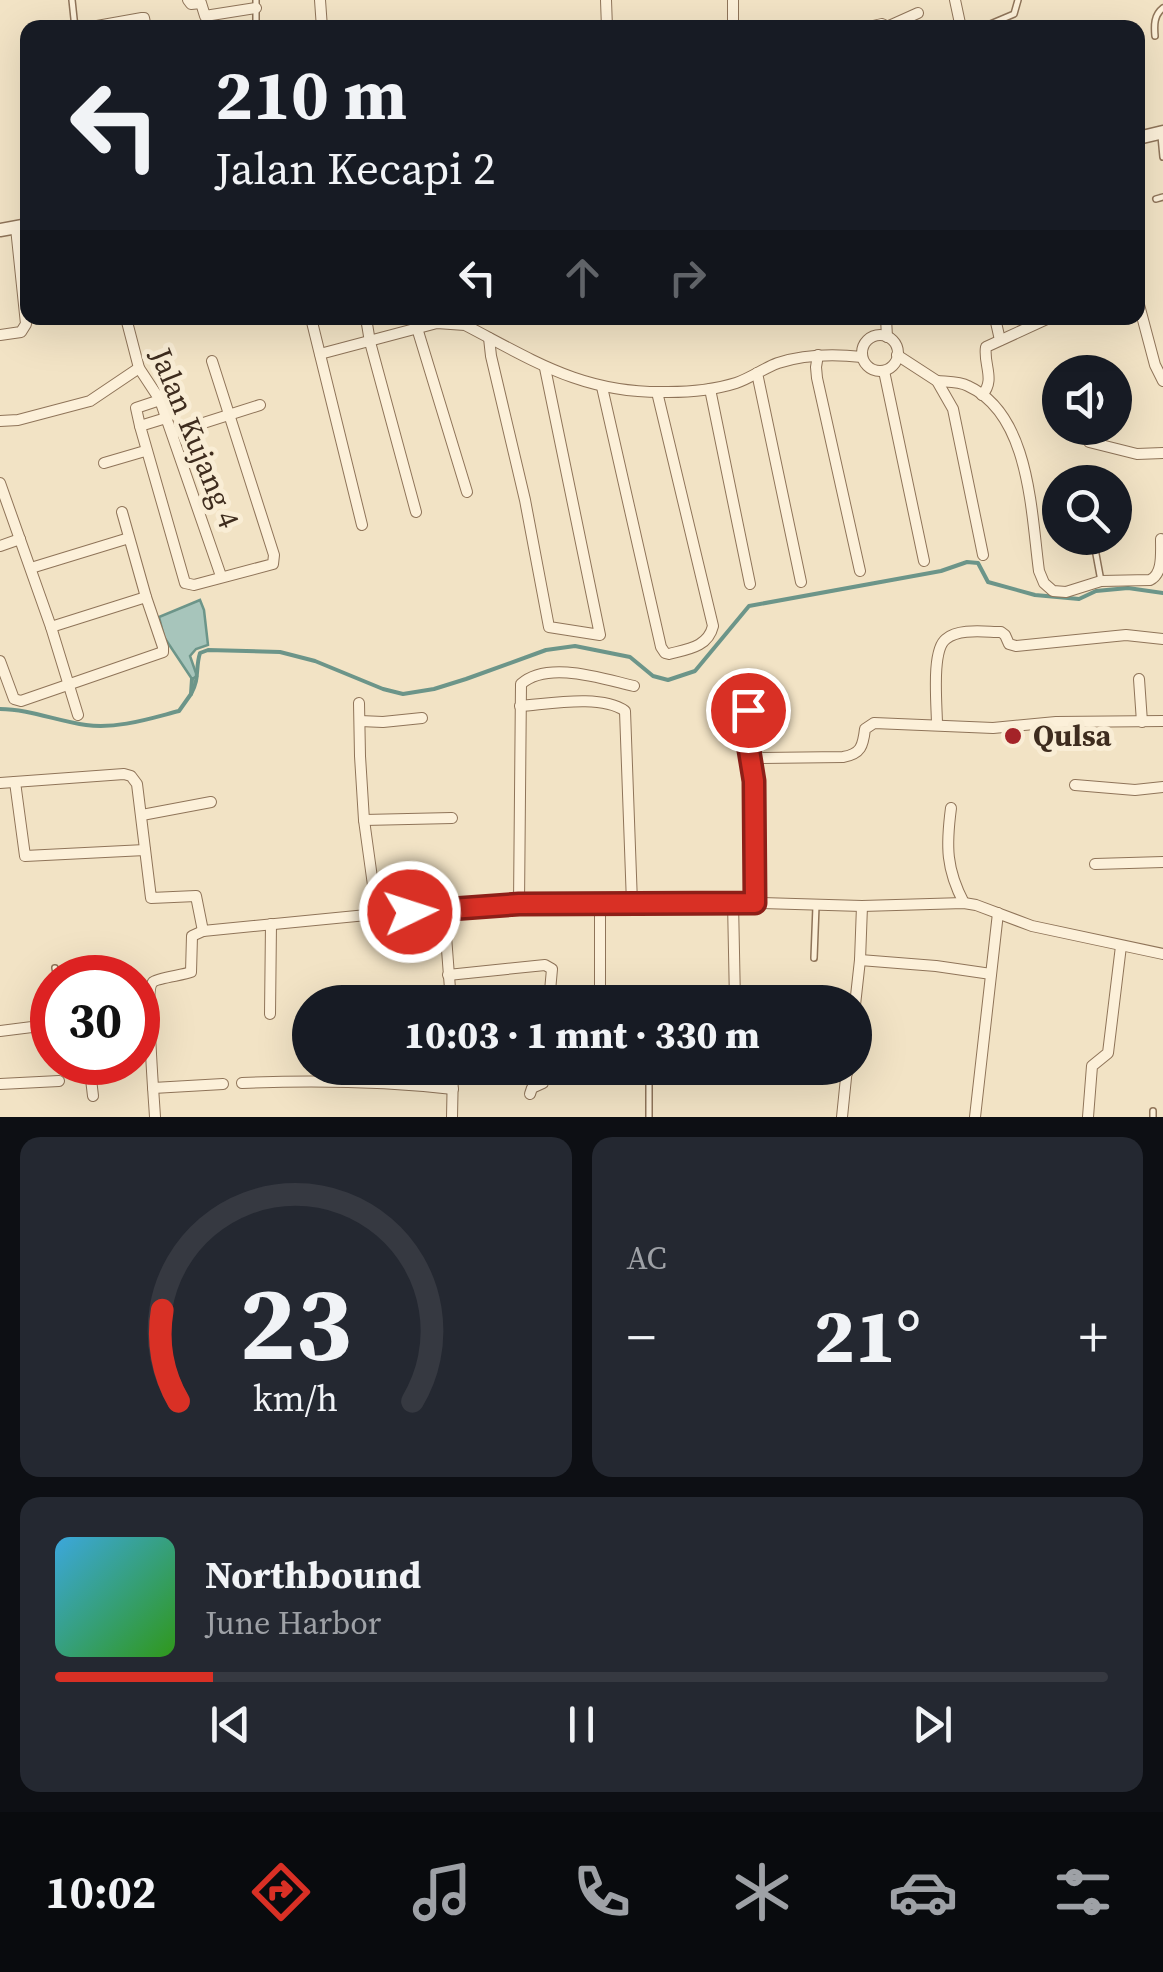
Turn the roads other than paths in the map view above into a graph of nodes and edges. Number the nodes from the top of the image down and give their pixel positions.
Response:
1 (188, 0) edge
2 (1018, 0) edge
3 (256, 4) edge
4 (1163, 8) edge
5 (918, 13) dead end
6 (904, 20) edge
7 (1000, 20) edge
8 (1155, 36) dead end
9 (1162, 132) edge
10 (1163, 157) edge
11 (1145, 324) edge
12 (25, 325) edge
13 (128, 325) edge
14 (313, 325) edge
15 (367, 325) edge
16 (427, 325) edge
17 (466, 325) edge
18 (883, 325) edge
19 (996, 325) edge
20 (1033, 325) edge
21 (417, 328) junction
22 (0, 336) edge
23 (882, 337) junction
24 (489, 338) junction
25 (1000, 340) junction
26 (370, 342) junction
27 (320, 354) junction
28 (818, 355) junction
29 (897, 355) junction
30 (862, 357) junction
31 (212, 362) dead end
32 (139, 368) junction
33 (546, 368) junction
34 (884, 371) junction
35 (757, 373) junction
36 (937, 381) junction
37 (1163, 381) edge
38 (602, 387) junction
39 (710, 390) junction
40 (657, 392) junction
41 (982, 394) junction
42 (160, 400) junction
43 (260, 405) dead end
44 (229, 415) junction
45 (166, 418) junction
46 (0, 421) edge
47 (140, 426) junction
48 (172, 433) junction
49 (1101, 445) edge
50 (146, 451) junction
51 (1163, 452) edge
52 (104, 463) dead end
53 (0, 483) edge
54 (467, 492) dead end
55 (122, 512) dead end
56 (416, 512) dead end
57 (362, 525) dead end
58 (128, 538) junction
59 (20, 539) junction
60 (1161, 539) edge
61 (0, 546) edge
62 (983, 555) dead end
63 (1096, 555) edge
64 (924, 561) dead end
65 (31, 568) junction
66 (860, 571) dead end
67 (222, 576) junction
68 (1101, 581) junction
69 (802, 582) dead end
70 (750, 584) dead end
71 (146, 597) junction
72 (51, 627) junction
73 (1163, 639) edge
74 (0, 661) edge
75 (1139, 680) dead end
76 (69, 685) junction
77 (634, 686) dead end
78 (359, 704) dead end
79 (520, 706) junction
80 (748, 710) dead end
81 (78, 716) dead end
82 (422, 718) dead end
83 (360, 721) junction
84 (1163, 721) edge
85 (1142, 722) junction
86 (937, 724) junction
87 (752, 758) junction
88 (15, 782) junction
89 (0, 783) edge
90 (1075, 785) dead end
91 (1163, 787) edge
92 (211, 802) dead end
93 (951, 808) dead end
94 (142, 816) junction
95 (452, 818) dead end
96 (364, 820) junction
97 (145, 850) junction
98 (1163, 862) edge
99 (1095, 864) dead end
100 (733, 902) junction
101 (600, 903) junction
102 (632, 903) junction
103 (755, 903) junction
104 (964, 903) junction
105 (519, 904) junction
106 (816, 904) junction
107 (862, 906) junction
108 (444, 910) junction
109 (998, 913) junction
110 (377, 914) junction
111 (270, 924) junction
112 (198, 933) junction
113 (1121, 946) junction
114 (1163, 954) edge
115 (814, 958) dead end
116 (860, 960) junction
117 (991, 974) junction
118 (448, 976) junction
119 (160, 980) edge
120 (449, 985) edge
121 (551, 985) edge
122 (600, 985) edge
123 (735, 985) edge
124 (857, 985) edge
125 (270, 1014) dead end
126 (30, 1027) edge
127 (0, 1031) edge
128 (30, 1082) edge
129 (242, 1083) dead end
130 (0, 1084) edge
131 (223, 1084) dead end
132 (92, 1085) edge
133 (153, 1085) edge
134 (453, 1085) edge
135 (541, 1085) edge
136 (648, 1085) edge
137 (845, 1085) edge
138 (153, 1088) junction
139 (453, 1089) junction
140 (530, 1094) dead end
141 (93, 1096) dead end
142 (155, 1117) edge
143 (452, 1117) edge
144 (649, 1117) edge
145 (842, 1117) edge
146 (975, 1117) edge
147 (1088, 1117) edge

1 - 3 street
2 - 7 lane
4 - 8 lane
5 - 6 street
9 - 10 lane
11 - 37 street
12 - 22 street
13 - 32 street, Jalan Kujang 4
14 - 27 street
15 - 26 street
16 - 21 street
17 - 24 street
18 - 23 street
19 - 25 street
20 - 25 street
21 - 26 street
21 - 54 street
23 - 29 street
23 - 30 street
24 - 33 street
24 - 33 street
25 - 41 street
26 - 27 street
26 - 56 street
27 - 57 street
28 - 30 street
28 - 35 street
28 - 66 street
29 - 34 street
29 - 36 street
30 - 34 street
31 - 44 street
32 - 42 street, Jalan Kujang 4
32 - 46 street
33 - 38 street
34 - 64 street
35 - 39 street
35 - 69 street
36 - 41 street
36 - 62 street
38 - 40 street
38 - 40 street
39 - 40 street
39 - 70 street
41 - 68 street
42 - 45 street, Jalan Kujang 4
42 - 47 street
43 - 44 street
44 - 48 street
44 - 67 street
45 - 47 street
45 - 48 street, Jalan Kujang 4
47 - 50 street
48 - 67 street, Jalan Kujang 4
49 - 51 street
50 - 52 street
50 - 67 street
53 - 59 street
55 - 58 street
58 - 65 street
58 - 71 street
59 - 61 street
59 - 65 street
60 - 68 street
63 - 68 lane
65 - 72 street
71 - 72 street
71 - 76 street
72 - 76 street
73 - 86 street
74 - 76 street
75 - 85 street
76 - 81 street
77 - 79 street
78 - 83 street
79 - 102 street
79 - 105 street
80 - 87 street
82 - 83 street
83 - 96 street
84 - 85 street
85 - 86 street
86 - 87 street
87 - 103 street
88 - 89 street
88 - 94 street
88 - 97 street
90 - 91 street
92 - 94 street
93 - 104 street
94 - 97 street
95 - 96 street
96 - 110 street
97 - 112 street
98 - 99 street
100 - 102 street
100 - 103 street
100 - 123 street
101 - 102 street
101 - 105 street
101 - 122 street
103 - 106 street
104 - 107 street
104 - 109 street
105 - 108 street
106 - 107 street
106 - 115 lane
107 - 116 street
108 - 110 street
108 - 118 street
109 - 113 street
109 - 117 street
110 - 111 street
111 - 112 street
111 - 125 street
112 - 119 street
113 - 114 street
113 - 147 street
116 - 117 street
116 - 124 street
117 - 146 street
118 - 120 street
118 - 121 street
126 - 127 street
128 - 130 street
129 - 139 street
131 - 138 street
132 - 141 street
133 - 138 street
134 - 139 street
135 - 140 street
136 - 144 lane
137 - 145 street
138 - 142 street
139 - 143 street

